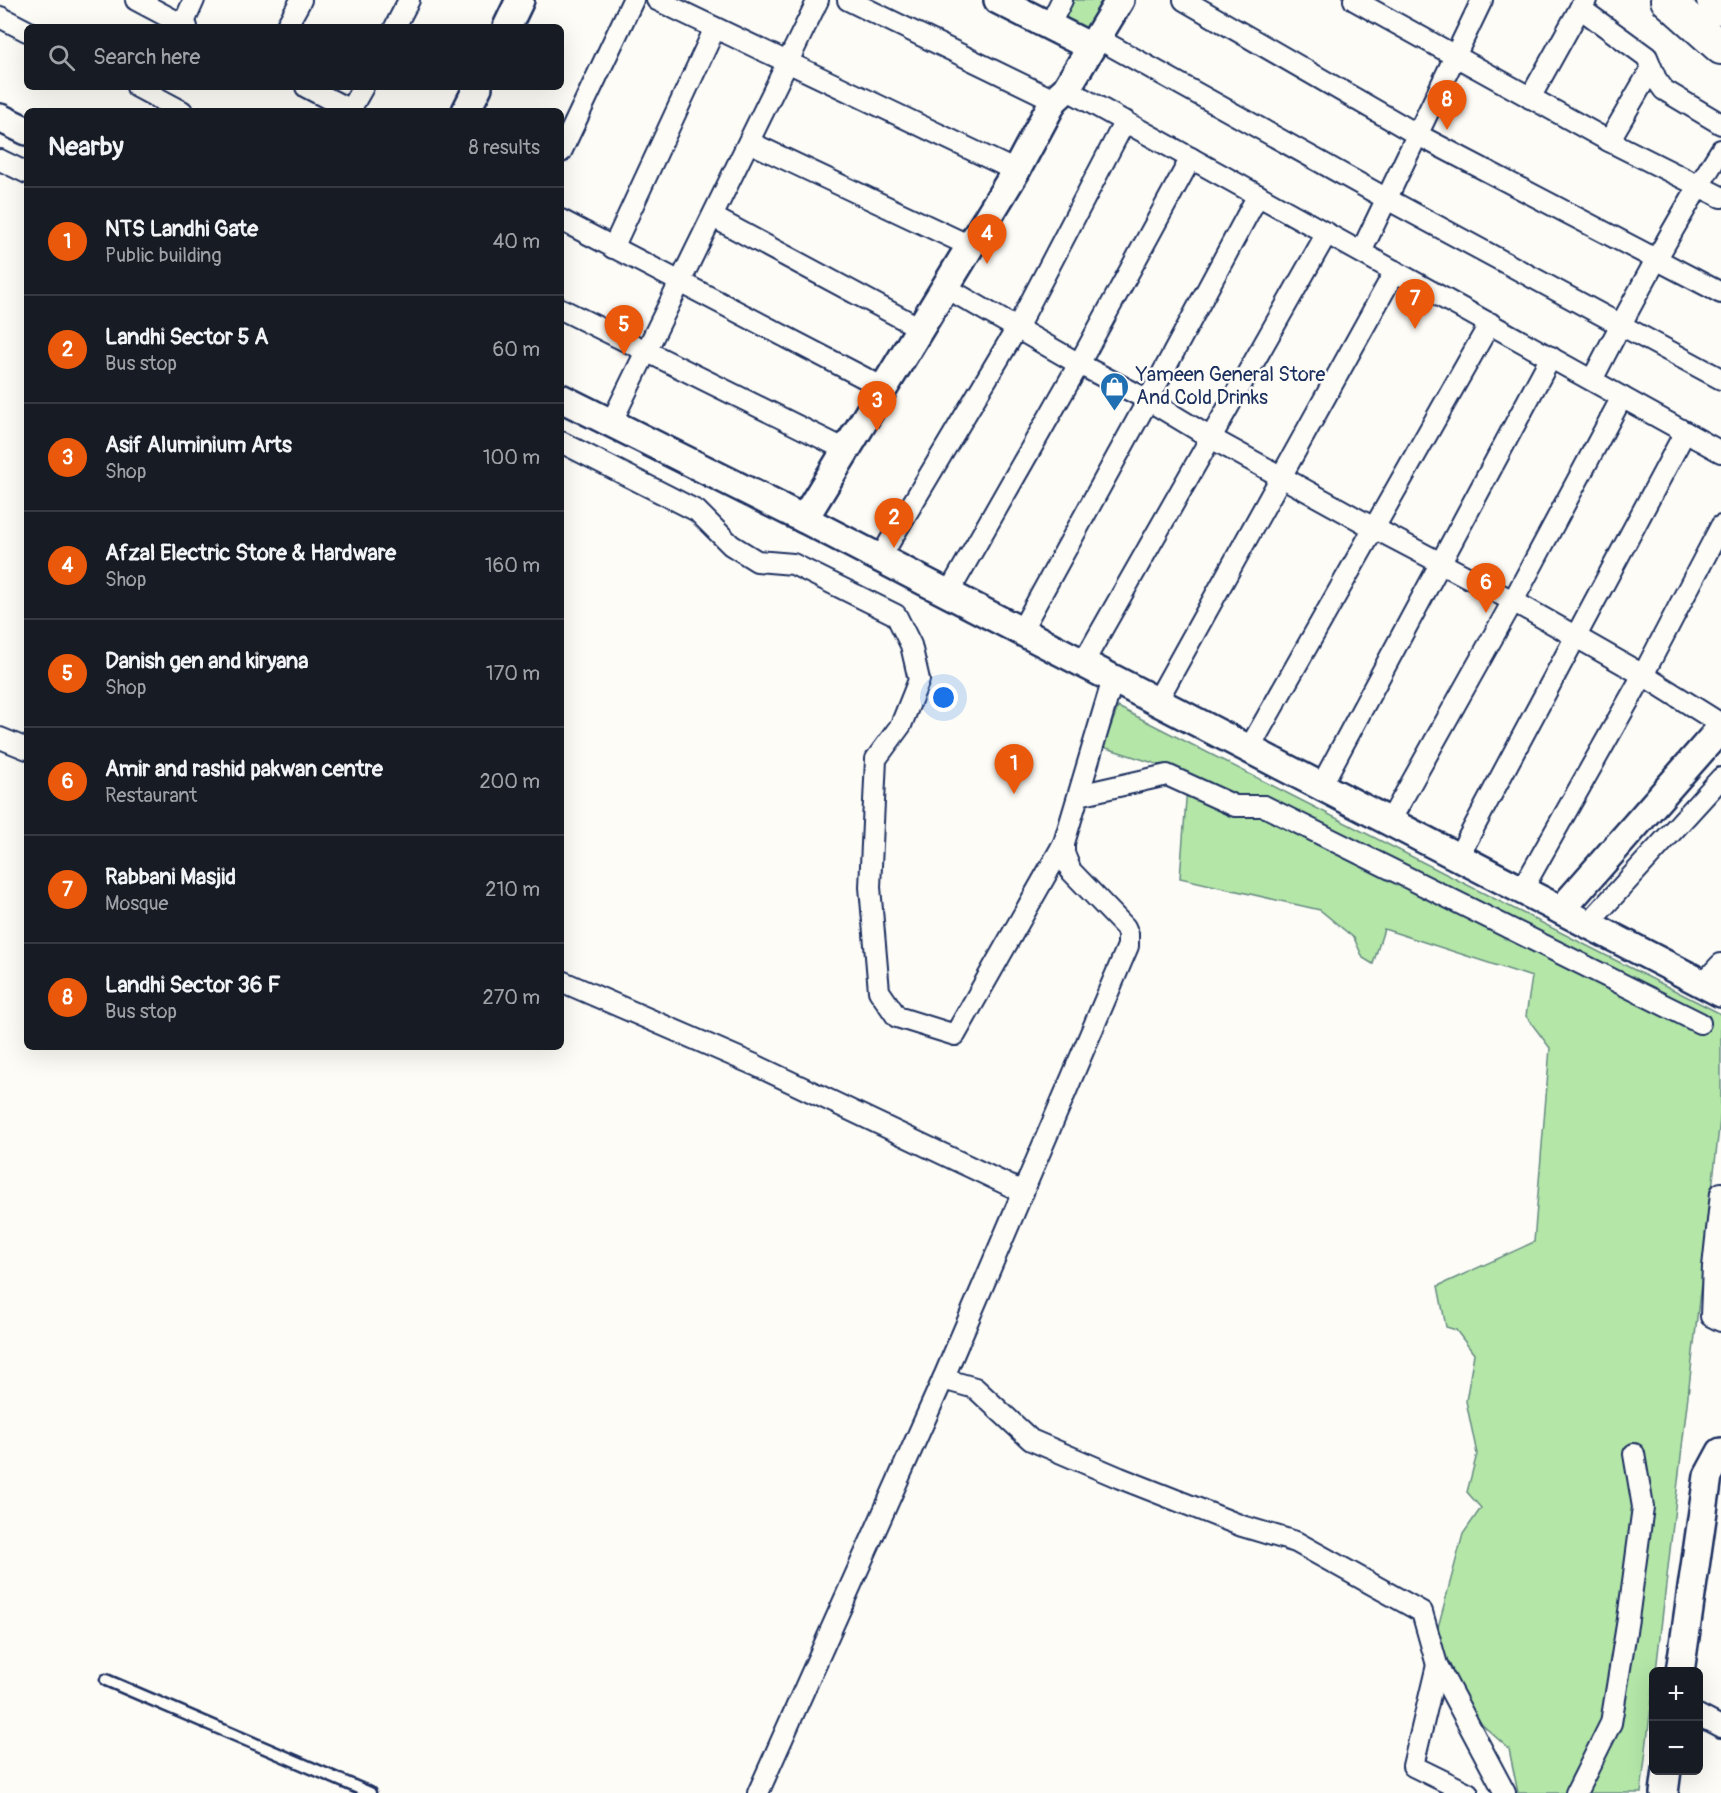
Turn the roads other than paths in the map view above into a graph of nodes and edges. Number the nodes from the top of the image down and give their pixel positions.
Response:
1 (136, 0) edge
2 (194, 0) edge
3 (300, 0) edge
4 (409, 0) edge
5 (520, 0) edge
6 (633, 0) edge
7 (657, 0) edge
8 (818, 0) edge
9 (848, 0) edge
10 (998, 0) edge
11 (1062, 0) edge
12 (1120, 0) edge
13 (1184, 0) edge
14 (1482, 0) edge
15 (1667, 0) edge
16 (1713, 0) edge
17 (1365, 3) edge
18 (1583, 4) edge
19 (1721, 8) edge
20 (0, 17) edge
21 (180, 24) edge
22 (185, 24) edge
23 (288, 24) edge
24 (397, 24) edge
25 (508, 24) edge
26 (1049, 26) junction
27 (715, 27) junction
28 (24, 29) edge
29 (1094, 42) junction
30 (1721, 48) edge
31 (1455, 58) junction
32 (789, 62) junction
33 (1651, 69) junction
34 (312, 90) edge
35 (362, 90) edge
36 (476, 90) edge
37 (1060, 94) junction
38 (145, 95) edge
39 (1530, 98) junction
40 (175, 108) edge
41 (345, 108) edge
42 (352, 108) edge
43 (468, 108) edge
44 (0, 118) edge
45 (1125, 121) junction
46 (1721, 124) edge
47 (24, 130) edge
48 (1418, 135) junction
49 (1609, 141) junction
50 (749, 142) junction
51 (564, 146) edge
52 (1721, 150) edge
53 (1191, 158) junction
54 (0, 160) edge
55 (1016, 171) junction
56 (24, 172) edge
57 (1699, 185) junction
58 (1258, 195) junction
59 (1721, 197) edge
60 (1388, 199) junction
61 (712, 217) junction
62 (564, 222) edge
63 (1327, 233) junction
64 (970, 246) junction
65 (613, 248) junction
66 (1361, 252) junction
67 (1658, 259) junction
68 (1395, 271) junction
69 (680, 282) junction
70 (945, 287) junction
71 (1721, 293) edge
72 (564, 311) edge
73 (1490, 324) junction
74 (1620, 326) junction
75 (920, 328) junction
76 (1017, 328) junction
77 (646, 352) junction
78 (1551, 357) junction
79 (1079, 364) junction
80 (1721, 379) edge
81 (1592, 380) junction
82 (884, 388) junction
83 (1622, 397) junction
84 (564, 400) edge
85 (1148, 400) junction
86 (611, 423) junction
87 (1685, 432) junction
88 (1211, 438) junction
89 (564, 444) edge
90 (846, 450) junction
91 (1721, 452) edge
92 (1281, 476) junction
93 (804, 519) junction
94 (1721, 526) edge
95 (1374, 528) junction
96 (880, 558) junction
97 (1440, 563) junction
98 (948, 594) junction
99 (1513, 602) junction
100 (1021, 631) junction
101 (1574, 638) junction
102 (1083, 663) junction
103 (1643, 675) junction
104 (1113, 679) junction
105 (1157, 701) junction
106 (1721, 726) edge
107 (0, 738) edge
108 (24, 748) edge
109 (1249, 749) junction
110 (1721, 778) edge
111 (1320, 786) junction
112 (1079, 795) junction
113 (1390, 821) junction
114 (1064, 843) junction
115 (1458, 856) junction
116 (1522, 890) junction
117 (1561, 910) junction
118 (1588, 924) junction
119 (1721, 964) edge
120 (564, 982) edge
121 (1712, 988) edge
122 (1700, 1023) dead end
123 (1023, 1192) junction
124 (1721, 1193) edge
125 (1718, 1250) edge
126 (1721, 1321) edge
127 (943, 1379) junction
128 (1721, 1452) edge
129 (1634, 1454) dead end
130 (1437, 1665) junction
131 (1681, 1667) edge
132 (106, 1680) dead end
133 (1703, 1717) edge
134 (1721, 1727) edge
135 (1666, 1775) edge
136 (370, 1793) edge
137 (758, 1793) edge
138 (1468, 1793) edge
139 (1505, 1793) edge
140 (1576, 1793) edge
141 (1664, 1793) edge

1 - 21 street
2 - 22 street
3 - 23 street
4 - 24 street
5 - 25 street
6 - 51 street
7 - 27 street
8 - 32 street
9 - 37 street
10 - 26 street
11 - 26 street
12 - 29 street
13 - 48 street
14 - 31 street
15 - 30 main road
16 - 19 main road
17 - 31 street
18 - 33 street
18 - 39 street
20 - 28 street
26 - 29 street
27 - 32 street
27 - 65 street
29 - 37 street
29 - 60 street
31 - 39 street
31 - 48 street
32 - 50 street
32 - 55 street
33 - 46 street
33 - 49 street
34 - 41 street
35 - 42 street
36 - 43 street
37 - 45 street
37 - 55 street
38 - 40 street
39 - 49 street
44 - 47 street
45 - 53 street
45 - 76 street
48 - 60 street
48 - 67 street
49 - 57 street
50 - 61 street
50 - 64 street
52 - 57 street
53 - 58 street
53 - 79 street
54 - 56 street
55 - 64 street
57 - 59 street
57 - 67 street
58 - 63 street
58 - 85 street
60 - 66 street
60 - 74 street
61 - 69 street
61 - 75 street
62 - 65 street
63 - 66 street
63 - 88 street
64 - 70 street
65 - 69 street
66 - 68 street
67 - 71 street
67 - 74 street
68 - 73 street
68 - 92 street
69 - 77 street
69 - 82 street
70 - 75 street
70 - 76 street
72 - 77 street
73 - 78 street
73 - 95 street
74 - 80 street
74 - 81 street
75 - 82 street
76 - 79 street
76 - 96 street
77 - 86 street
77 - 90 street
78 - 81 street
78 - 97 street
79 - 85 street
79 - 98 street
81 - 83 street
82 - 90 street
83 - 87 street
83 - 99 street
84 - 86 street
85 - 88 street
85 - 100 street
86 - 93 street
87 - 91 street
87 - 101 street
88 - 92 street
88 - 102 street
89 - 114 street
90 - 93 street
92 - 95 street
92 - 105 street
93 - 96 street
94 - 103 street
95 - 97 street
95 - 109 street
96 - 98 street
97 - 99 street
97 - 111 street
98 - 100 street
99 - 101 street
99 - 113 street
100 - 102 street
101 - 103 street
101 - 115 street
102 - 104 street
103 - 106 street
103 - 116 street
104 - 105 street
104 - 112 street
105 - 109 street
106 - 117 street
107 - 108 street
109 - 111 street
110 - 118 street
111 - 113 street
112 - 114 street
112 - 122 street
113 - 115 street
114 - 123 street
115 - 116 street
116 - 117 street
117 - 118 street
118 - 121 street
119 - 121 street
120 - 123 street
123 - 127 street
124 - 125 street
125 - 126 street
127 - 130 street
127 - 137 street
128 - 131 street
129 - 140 street
130 - 138 street
130 - 139 street
132 - 136 lane
133 - 134 street
135 - 141 street

